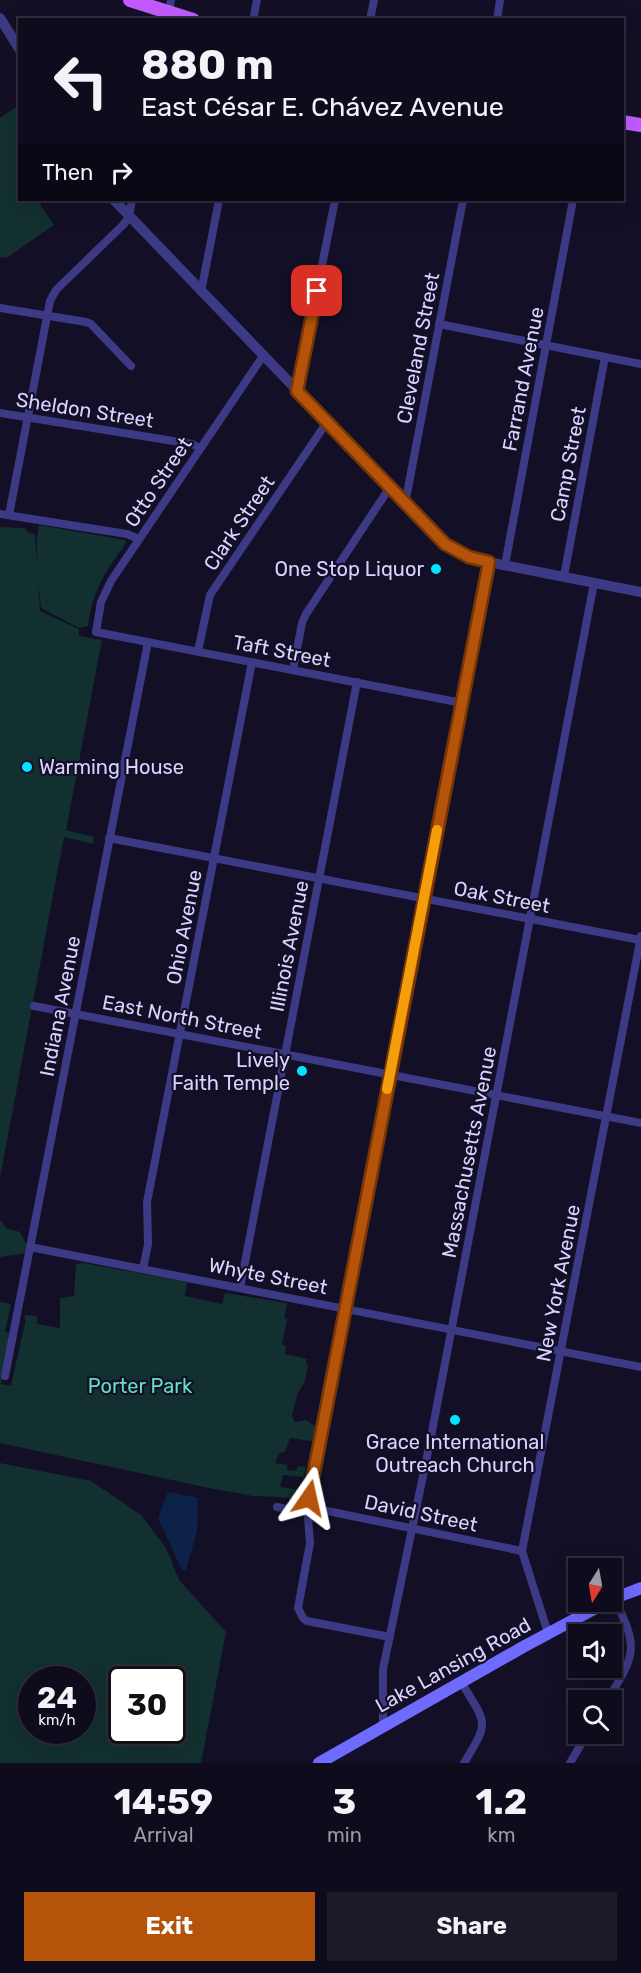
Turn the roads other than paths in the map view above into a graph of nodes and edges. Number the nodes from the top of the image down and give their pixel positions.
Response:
1 (130, 0) edge
2 (257, 0) edge
3 (374, 0) edge
4 (500, 0) edge
5 (169, 10) edge
6 (0, 18) edge
7 (189, 18) edge
8 (254, 18) edge
9 (370, 18) edge
10 (497, 18) edge
11 (18, 47) edge
12 (624, 122) edge
13 (641, 126) edge
14 (115, 201) edge
15 (132, 201) edge
16 (219, 201) edge
17 (335, 201) edge
18 (463, 201) edge
19 (573, 201) edge
20 (129, 217) junction
21 (201, 292) junction
22 (0, 308) edge
23 (47, 316) junction
24 (439, 324) junction
25 (546, 345) junction
26 (263, 356) junction
27 (604, 357) junction
28 (641, 364) edge
29 (131, 366) dead end
30 (297, 391) junction
31 (0, 413) edge
32 (28, 418) junction
33 (327, 422) junction
34 (200, 448) junction
35 (390, 487) junction
36 (405, 504) junction
37 (4, 514) edge
38 (139, 539) junction
39 (489, 562) junction
40 (505, 565) junction
41 (564, 576) junction
42 (594, 583) junction
43 (641, 592) edge
44 (96, 632) joint
45 (148, 642) junction
46 (198, 651) junction
47 (252, 662) junction
48 (293, 670) junction
49 (357, 682) junction
50 (462, 703) junction
51 (110, 838) junction
52 (214, 858) junction
53 (318, 878) junction
54 (424, 898) junction
55 (530, 919) junction
56 (641, 938) edge
57 (34, 1006) dead end
58 (75, 1014) junction
59 (181, 1034) junction
60 (285, 1054) junction
61 (390, 1074) junction
62 (496, 1095) junction
63 (607, 1116) junction
64 (641, 1123) edge
65 (30, 1247) junction
66 (143, 1269) junction
67 (240, 1288) junction
68 (345, 1308) junction
69 (452, 1329) junction
70 (561, 1351) junction
71 (641, 1367) edge
72 (5, 1376) dead end
73 (277, 1507) dead end
74 (308, 1507) junction
75 (412, 1528) junction
76 (522, 1551) junction
77 (641, 1588) edge
78 (622, 1596) edge
79 (589, 1612) edge
80 (618, 1612) edge
81 (548, 1634) junction
82 (390, 1637) junction
83 (461, 1683) junction
84 (614, 1690) edge
85 (382, 1727) junction
86 (581, 1744) edge
87 (320, 1763) edge
88 (464, 1763) edge
89 (570, 1763) edge

1 - 5 main road
2 - 8 street
3 - 9 street
4 - 10 street
5 - 7 main road
6 - 11 street
12 - 13 main road
14 - 20 street
15 - 20 street
16 - 21 street
17 - 30 street
18 - 24 street, Cleveland Street
19 - 25 street, Farrand Avenue
20 - 21 street
20 - 23 street
21 - 26 street
22 - 23 street
23 - 29 street
23 - 32 street
24 - 25 street
24 - 36 street, Cleveland Street
25 - 27 street
25 - 40 street, Farrand Avenue
26 - 30 street
26 - 34 street, Otto Street
27 - 28 street
27 - 41 street, Camp Street
30 - 33 street
31 - 32 street, Sheldon Street
32 - 34 street, Sheldon Street
32 - 37 street
33 - 35 street
33 - 46 street, Clark Street
34 - 38 street, Otto Street
35 - 36 street
35 - 48 street
36 - 39 street
37 - 38 street
38 - 44 street, Otto Street
39 - 40 street
39 - 50 street
40 - 41 street
41 - 42 street
42 - 43 street
42 - 55 street, Massachusetts Avenue
44 - 45 street, Taft Street
45 - 46 street, Taft Street
45 - 51 street, Indiana Avenue
46 - 47 street, Taft Street
47 - 48 street, Taft Street
47 - 52 street, Ohio Avenue
48 - 49 street, Taft Street
49 - 50 street, Taft Street
49 - 53 street, Illinois Avenue
50 - 54 street
51 - 52 street, Oak Street
51 - 58 street, Indiana Avenue
52 - 53 street, Oak Street
52 - 59 street, Ohio Avenue
53 - 54 street, Oak Street
53 - 60 street, Illinois Avenue
54 - 55 street, Oak Street
54 - 61 street
55 - 56 street, Oak Street
55 - 62 street, Massachusetts Avenue
56 - 63 street, New York Avenue
57 - 58 street, East North Street
58 - 59 street, East North Street
58 - 65 street, Indiana Avenue
59 - 60 street, East North Street
59 - 66 street, Ohio Avenue
60 - 61 street, East North Street
60 - 67 street, Illinois Avenue
61 - 62 street, East North Street
61 - 68 street
62 - 63 street, East North Street
62 - 69 street, Massachusetts Avenue
63 - 64 street, East North Street
63 - 70 street, New York Avenue
65 - 66 street, Whyte Street
65 - 72 street, Indiana Avenue
66 - 67 street, Whyte Street
67 - 68 street, Whyte Street
68 - 69 street, Whyte Street
68 - 74 street
69 - 70 street, Whyte Street
69 - 75 street, Massachusetts Avenue
70 - 71 street, Whyte Street
70 - 76 street, New York Avenue
73 - 74 street, David Street
74 - 75 street, David Street
74 - 82 street
75 - 76 street, David Street
75 - 82 street, Massachusetts Avenue
76 - 81 street, New York Avenue
77 - 78 main road, Lake Lansing Road
79 - 81 main road, Lake Lansing Road
80 - 84 street
81 - 83 main road, Lake Lansing Road
82 - 85 street, Massachusetts Avenue
83 - 85 main road, Lake Lansing Road
83 - 88 street
85 - 87 main road, Lake Lansing Road
86 - 89 street

